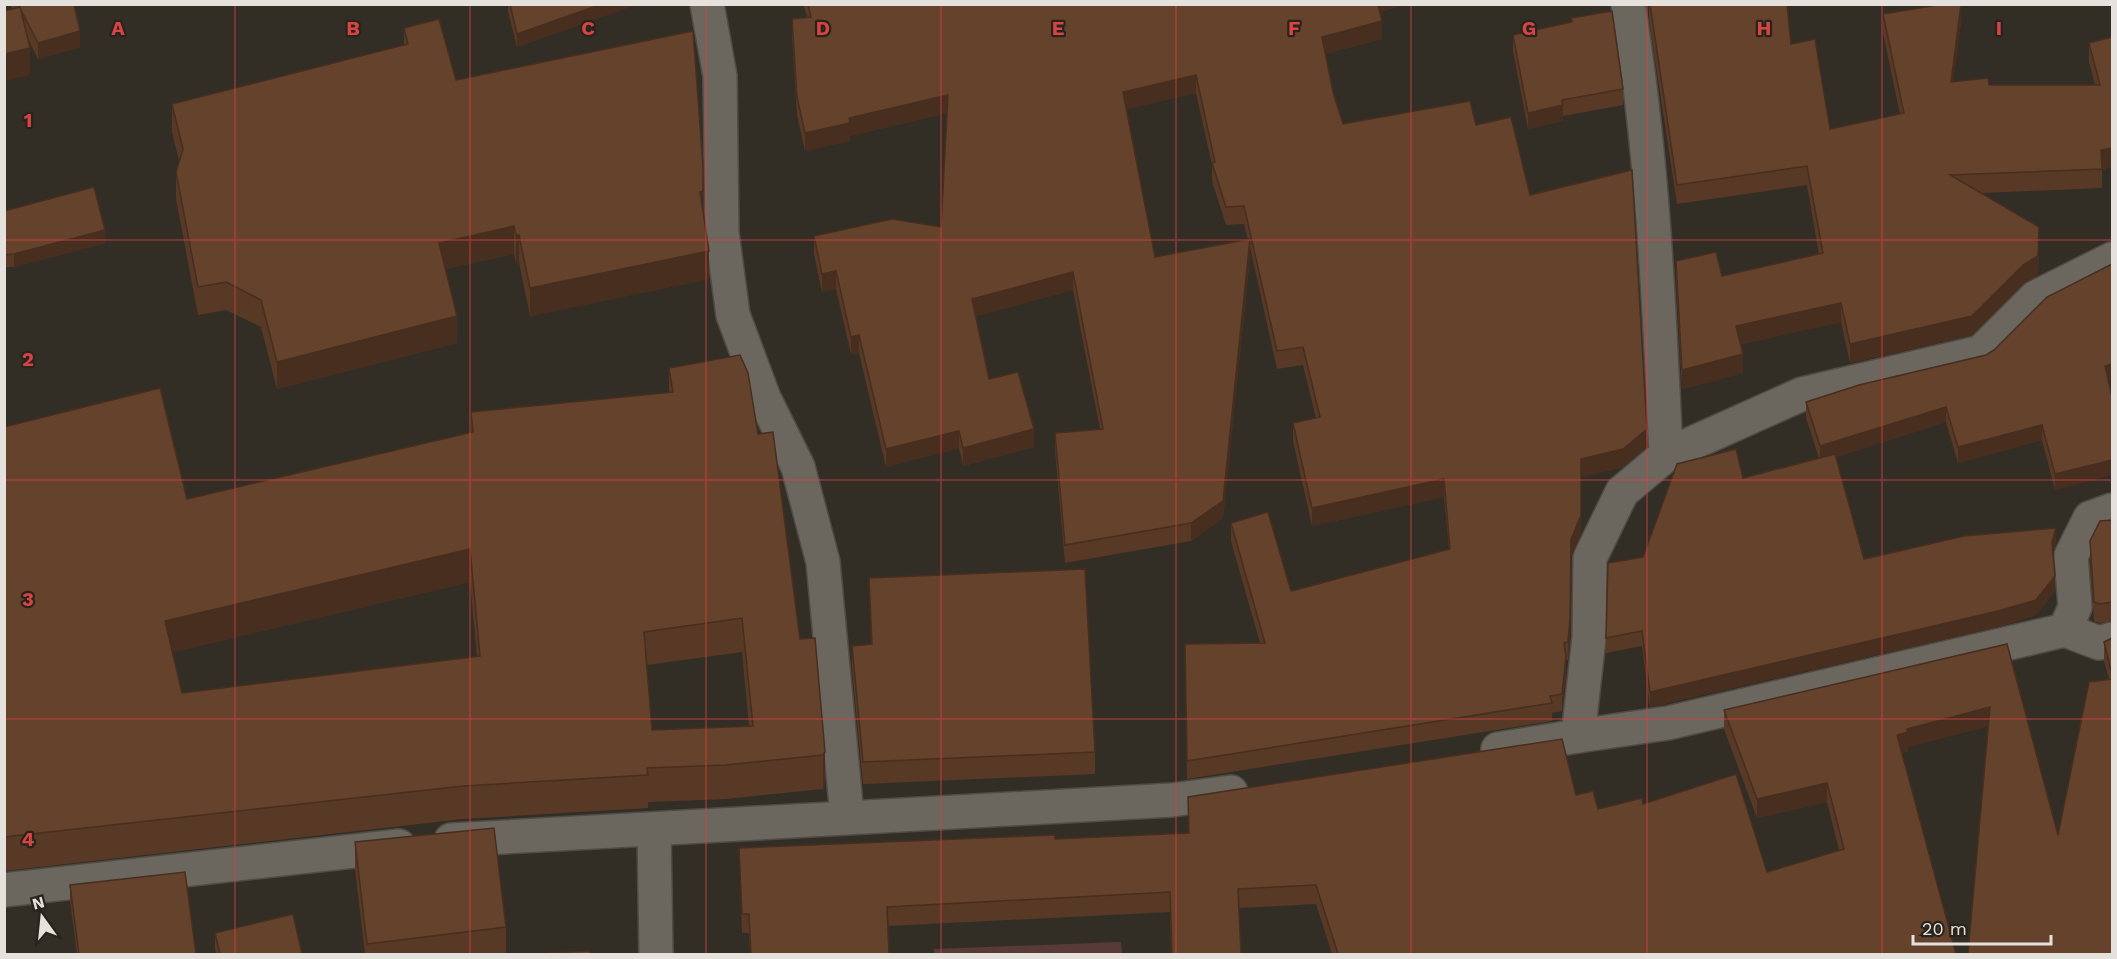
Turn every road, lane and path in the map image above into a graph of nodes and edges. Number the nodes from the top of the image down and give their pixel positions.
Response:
1 (707, 4) edge
2 (1628, 4) edge
3 (2112, 259) edge
4 (1666, 455) junction
5 (2112, 510) edge
6 (2064, 630) junction
7 (2112, 639) edge
8 (1578, 736) junction
9 (1472, 753) edge
10 (1261, 787) edge
11 (847, 816) junction
12 (654, 830) junction
13 (4, 890) edge
14 (656, 954) edge

1 - 11 street
2 - 4 street
3 - 4 street
4 - 8 street
5 - 6 street
6 - 7 street
6 - 8 street
8 - 9 street
10 - 11 street
11 - 12 street
12 - 13 street
12 - 14 street

